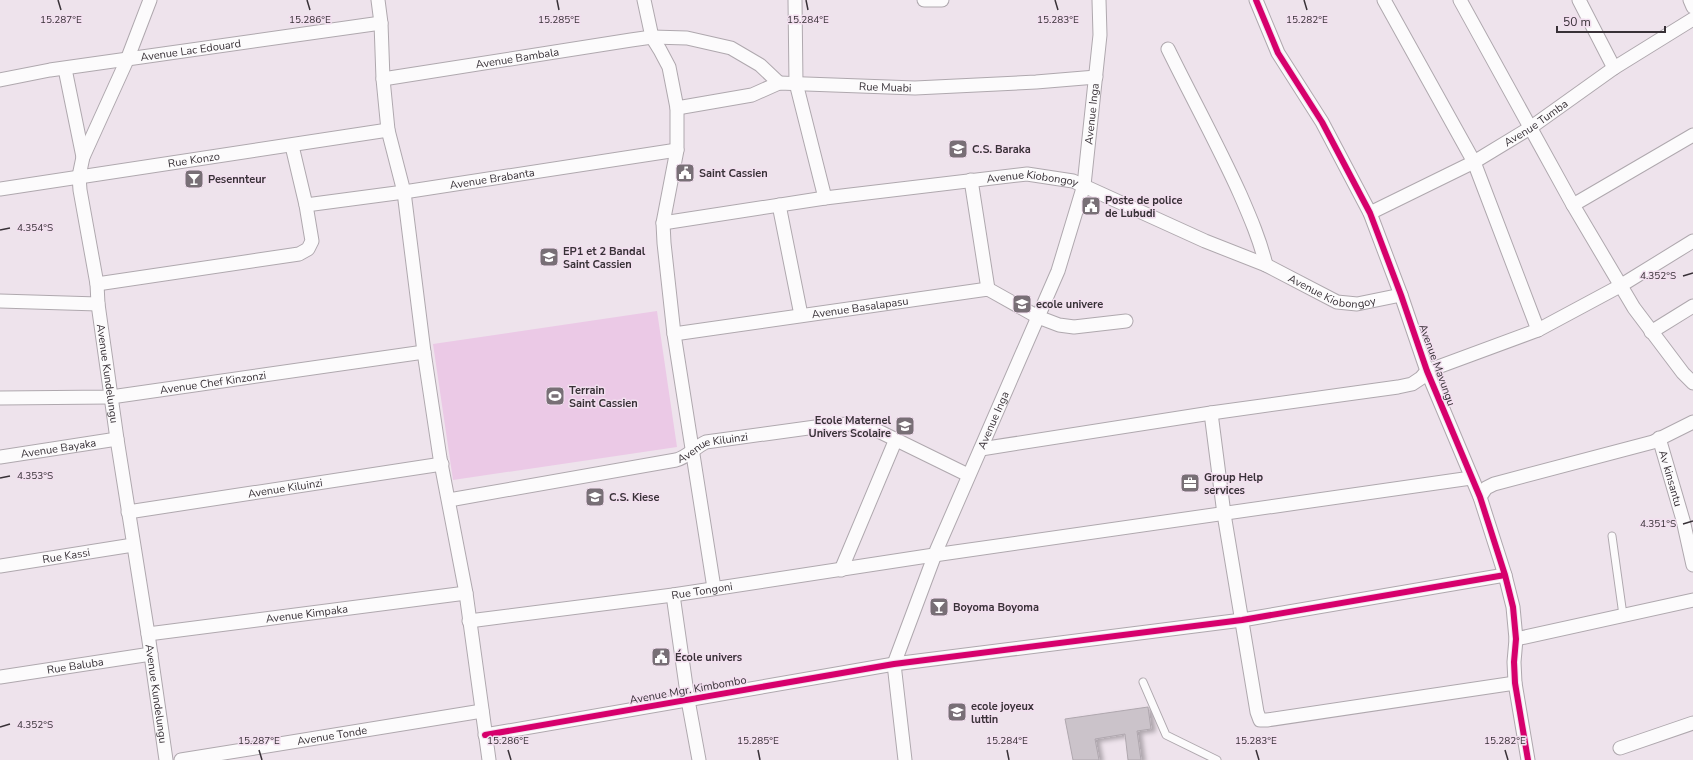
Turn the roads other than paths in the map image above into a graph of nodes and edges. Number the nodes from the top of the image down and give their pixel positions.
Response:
1 (150, 0) edge
2 (378, 0) edge
3 (644, 0) edge
4 (795, 0) edge
5 (924, 0) edge
6 (942, 0) edge
7 (1099, 0) edge
8 (1256, 0) edge
9 (1384, 0) edge
10 (1579, 0) edge
11 (1690, 0) edge
12 (1464, 1) edge
13 (1693, 8) edge
14 (1693, 19) edge
15 (381, 23) junction
16 (652, 37) junction
17 (1168, 50) dead end
18 (127, 60) junction
19 (65, 68) junction
20 (1614, 68) junction
21 (1096, 77) junction
22 (383, 79) junction
23 (0, 80) edge
24 (778, 83) junction
25 (796, 83) junction
26 (677, 108) junction
27 (1530, 128) junction
28 (388, 130) junction
29 (1693, 135) edge
30 (292, 146) junction
31 (677, 150) junction
32 (83, 157) junction
33 (1474, 162) junction
34 (79, 176) junction
35 (971, 180) junction
36 (1084, 185) junction
37 (0, 189) edge
38 (404, 192) junction
39 (825, 198) junction
40 (306, 205) junction
41 (779, 205) junction
42 (1573, 205) junction
43 (1370, 213) junction
44 (663, 223) junction
45 (1693, 241) edge
46 (1266, 265) junction
47 (97, 284) junction
48 (1620, 286) junction
49 (988, 289) junction
50 (1401, 295) junction
51 (0, 301) edge
52 (98, 304) junction
53 (1693, 306) edge
54 (801, 315) junction
55 (1038, 317) junction
56 (1126, 321) dead end
57 (1538, 330) junction
58 (1651, 332) junction
59 (674, 334) junction
60 (424, 352) junction
61 (1427, 371) junction
62 (1693, 382) edge
63 (112, 397) junction
64 (0, 398) edge
65 (1211, 413) junction
66 (1693, 422) edge
67 (1659, 438) junction
68 (116, 439) junction
69 (896, 439) junction
70 (981, 448) junction
71 (692, 452) junction
72 (0, 456) edge
73 (442, 464) junction
74 (968, 475) junction
75 (1471, 478) junction
76 (1480, 497) junction
77 (449, 500) junction
78 (128, 512) junction
79 (1224, 514) junction
80 (1612, 536) dead end
81 (133, 545) junction
82 (934, 555) junction
83 (1693, 565) edge
84 (0, 566) edge
85 (841, 570) junction
86 (1505, 574) junction
87 (714, 588) junction
88 (466, 593) junction
89 (673, 595) junction
90 (1693, 600) edge
91 (1623, 615) junction
92 (1242, 620) junction
93 (469, 621) junction
94 (148, 634) junction
95 (1516, 639) junction
96 (151, 654) junction
97 (894, 664) junction
98 (0, 677) edge
99 (1142, 682) dead end
100 (1515, 683) junction
101 (688, 700) junction
102 (482, 711) junction
103 (1693, 723) edge
104 (485, 735) junction
105 (1620, 748) dead end
106 (166, 760) edge
107 (181, 760) edge
108 (488, 760) edge
109 (700, 760) edge
110 (905, 760) edge
111 (1217, 760) edge
112 (1528, 760) edge

1 - 18 street, Avenue Kundelungu
2 - 15 street
3 - 16 street
4 - 25 street
5 - 6 street
7 - 21 street, Avenue Inga
8 - 43 street, Avenue Mavungu
9 - 33 street
10 - 20 street
11 - 13 street
12 - 27 street
14 - 20 street, Avenue Tumba
15 - 18 street, Avenue Lac Edouard
15 - 22 street
16 - 22 street, Avenue Bambala
16 - 24 street, Avenue Bambala
16 - 26 street
17 - 46 street
18 - 19 street, Avenue Lac Edouard
18 - 32 street, Avenue Kundelungu
19 - 23 street, Avenue Lac Edouard
19 - 32 street
20 - 27 street, Avenue Tumba
21 - 25 street, Rue Muabi
21 - 36 street, Avenue Inga
22 - 28 street
24 - 25 street, Rue Muabi
24 - 26 street, Rue Muabi
25 - 39 street
26 - 31 street
27 - 33 street, Avenue Tumba
27 - 42 street
28 - 30 street, Rue Konzo
28 - 38 street
29 - 42 street
30 - 34 street, Rue Konzo
30 - 40 street
31 - 38 street, Avenue Brabanta
31 - 44 street
32 - 34 street, Avenue Kundelungu
33 - 43 street, Avenue Tumba
33 - 57 street
34 - 37 street, Rue Konzo
34 - 47 street, Avenue Kundelungu
35 - 36 street, Avenue Kiobongoy
35 - 39 street, Avenue Kiobongoy
35 - 49 street
36 - 46 street, Avenue Kiobongoy
36 - 55 street, Avenue Inga
38 - 40 street, Avenue Brabanta
38 - 60 street
39 - 41 street, Avenue Kiobongoy
40 - 47 street
41 - 44 street, Avenue Kiobongoy
41 - 54 street
42 - 48 street
43 - 50 street, Avenue Mavungu
44 - 59 street
45 - 48 street
46 - 50 street, Avenue Kiobongoy
47 - 52 street, Avenue Kundelungu
48 - 57 street
48 - 58 street
49 - 54 street, Avenue Basalapasu
49 - 55 street
50 - 61 street, Avenue Mavungu
51 - 52 street
52 - 63 street, Avenue Kundelungu
53 - 58 street
54 - 59 street, Avenue Basalapasu
55 - 56 street
55 - 70 street, Avenue Inga
57 - 61 street
58 - 62 street
59 - 71 street
60 - 63 street, Avenue Chef Kinzonzi
60 - 73 street
61 - 65 street
61 - 75 street, Avenue Mavungu
63 - 64 street, Avenue Chef Kinzonzi
63 - 68 street, Avenue Kundelungu
65 - 70 street
65 - 79 street
66 - 67 street
67 - 76 street
67 - 83 street, Av kinsantu
68 - 72 street, Avenue Bayaka
68 - 78 street, Avenue Kundelungu
69 - 71 street, Avenue Kiluinzi
69 - 74 street, Avenue Kiluinzi
69 - 85 street
70 - 74 street, Avenue Inga
71 - 77 street, Avenue Kiluinzi
71 - 87 street
73 - 77 street
73 - 78 street, Avenue Kiluinzi
74 - 82 street, Avenue Inga
75 - 76 street, Avenue Mavungu
75 - 79 street, Rue Tongoni
76 - 86 street, Avenue Mavungu
77 - 88 street
78 - 81 street, Avenue Kundelungu
79 - 82 street, Rue Tongoni
79 - 92 street
80 - 91 lane
81 - 84 street, Rue Kassi
81 - 94 street, Avenue Kundelungu
82 - 85 street, Rue Tongoni
82 - 97 street, Avenue Inga
85 - 87 street, Rue Tongoni
86 - 92 street, Avenue Mgr. Kimbombo
86 - 95 street, Avenue Mavungu
87 - 89 street, Rue Tongoni
88 - 93 street
88 - 94 street, Avenue Kimpaka
89 - 93 street, Rue Tongoni
89 - 101 street
90 - 91 street
91 - 95 street
92 - 97 street, Avenue Mgr. Kimbombo
92 - 100 street
93 - 102 street
94 - 96 street, Avenue Kundelungu
95 - 100 street, Avenue Mavungu
96 - 98 street, Rue Baluba
96 - 106 street, Avenue Kundelungu
97 - 101 street, Avenue Mgr. Kimbombo
97 - 110 street, Avenue Inga
99 - 111 lane
100 - 112 street, Avenue Mavungu
101 - 104 street, Avenue Mgr. Kimbombo
101 - 109 street
102 - 104 street
102 - 107 street, Avenue Tonde
103 - 105 street
104 - 108 street

